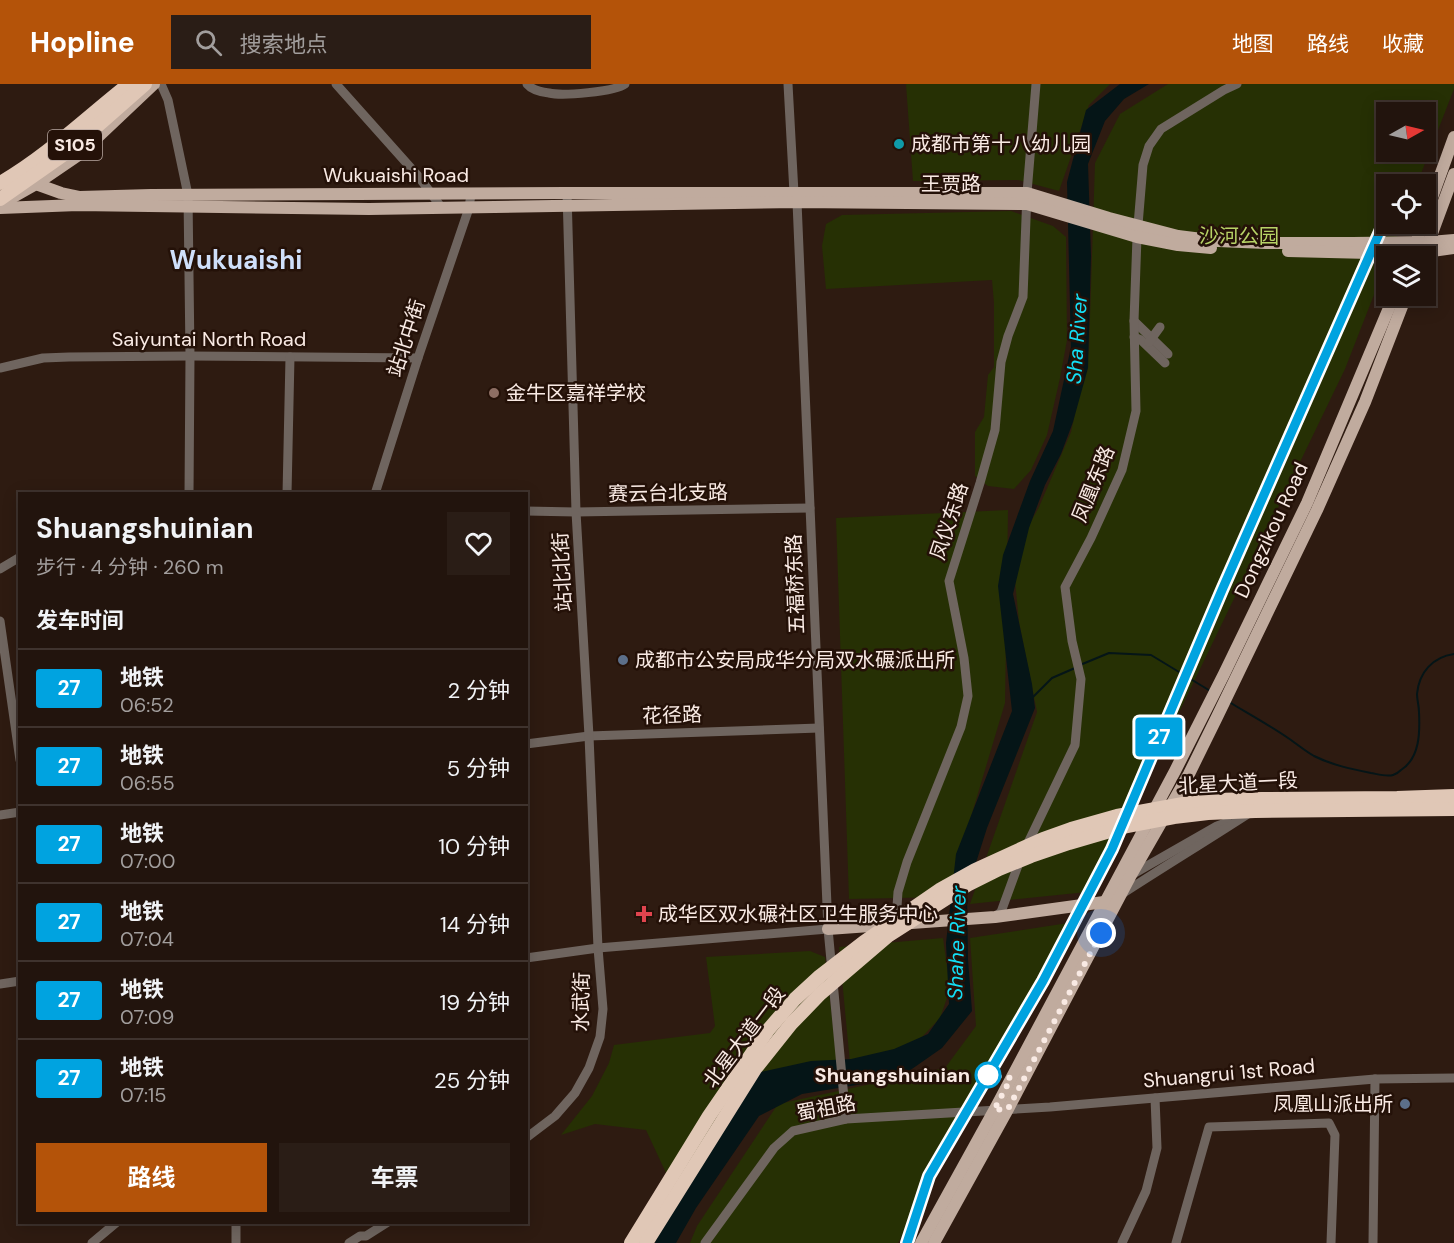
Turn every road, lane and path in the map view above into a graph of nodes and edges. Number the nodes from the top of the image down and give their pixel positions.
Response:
1 (120, 84) edge
2 (129, 84) edge
3 (145, 84) edge
4 (154, 84) edge
5 (161, 84) edge
6 (336, 84) edge
7 (527, 84) edge
8 (625, 84) edge
9 (788, 84) edge
10 (1036, 84) edge
11 (1237, 84) edge
12 (1454, 137) edge
13 (1454, 174) edge
14 (0, 180) edge
15 (36, 184) junction
16 (1436, 187) edge
17 (432, 194) junction
18 (471, 194) junction
19 (0, 199) edge
20 (794, 199) junction
21 (1027, 199) junction
22 (188, 200) junction
23 (567, 200) junction
24 (0, 206) edge
25 (441, 207) junction
26 (470, 208) junction
27 (1137, 231) junction
28 (1419, 234) edge
29 (1454, 240) edge
30 (1416, 242) junction
31 (1417, 246) edge
32 (1422, 246) edge
33 (1436, 246) edge
34 (1454, 248) edge
35 (1436, 250) edge
36 (1376, 251) edge
37 (1390, 306) edge
38 (1402, 306) edge
39 (1134, 321) junction
40 (1160, 327) dead end
41 (1134, 337) junction
42 (1149, 342) junction
43 (190, 356) junction
44 (290, 357) junction
45 (418, 357) junction
46 (1166, 359) dead end
47 (0, 368) edge
48 (189, 492) edge
49 (287, 492) edge
50 (376, 492) edge
51 (810, 508) junction
52 (528, 511) edge
53 (576, 512) junction
54 (18, 558) edge
55 (0, 569) edge
56 (0, 621) edge
57 (819, 728) junction
58 (589, 736) junction
59 (528, 744) edge
60 (18, 746) edge
61 (1454, 792) edge
62 (1454, 798) edge
63 (1454, 809) edge
64 (18, 812) edge
65 (0, 815) edge
66 (1248, 815) junction
67 (1131, 875) junction
68 (1122, 894) junction
69 (1104, 902) junction
70 (995, 917) junction
71 (896, 924) junction
72 (828, 929) junction
73 (598, 948) junction
74 (528, 958) edge
75 (18, 981) edge
76 (0, 984) edge
77 (1454, 1078) edge
78 (1375, 1079) junction
79 (1155, 1098) junction
80 (1008, 1109) junction
81 (994, 1110) junction
82 (846, 1119) junction
83 (528, 1136) edge
84 (115, 1224) edge
85 (236, 1224) edge
86 (385, 1224) edge
87 (92, 1243) edge
88 (236, 1243) edge
89 (349, 1243) edge
90 (631, 1243) edge
91 (646, 1243) edge
92 (705, 1243) edge
93 (921, 1243) edge
94 (934, 1243) edge
95 (1122, 1243) edge
96 (1176, 1243) edge
97 (1331, 1243) edge
98 (1373, 1243) edge

1 - 14 main road
2 - 14 highway, S105
3 - 19 highway, S105
4 - 15 main road
5 - 22 street
6 - 17 street
7 - 8 street
9 - 20 street, 五福桥东路
10 - 21 street, 凤仪东路
11 - 27 street, 凤凰东路
12 - 16 main road
13 - 32 main road
14 - 15 main road, Wukuaishi Road
15 - 22 main road, Wukuaishi Road
15 - 24 main road
17 - 18 main road, Wukuaishi Road
17 - 22 main road, Wukuaishi Road
17 - 25 street
18 - 23 main road, Wukuaishi Road
18 - 26 street, 站北中街
20 - 21 main road, Wukuaishi Road
20 - 23 main road, Wukuaishi Road
20 - 51 street, 五福桥东路
21 - 27 main road, Wukuaishi Road
21 - 71 street, 凤仪东路
22 - 24 main road, Wukuaishi Road
22 - 25 main road, Wukuaishi Road
22 - 43 street
23 - 26 main road, Wukuaishi Road
23 - 53 street, 站北北街
25 - 26 main road, Wukuaishi Road
26 - 45 street, 站北中街
27 - 30 main road
27 - 36 main road
27 - 39 street, 凤凰东路
28 - 30 main road
29 - 33 main road
30 - 31 main road
34 - 35 main road
37 - 69 main road, Dongzikou Road
38 - 67 main road, Dongzikou Road
39 - 41 street, 凤凰东路
39 - 42 street
40 - 42 street
41 - 42 street
41 - 70 street, 凤凰东路
42 - 46 street
43 - 44 street, Saiyuntai North Road
43 - 47 street, Saiyuntai North Road
43 - 48 street
44 - 45 street, Saiyuntai North Road
44 - 49 street
45 - 50 street, 站北中街
51 - 53 street, 赛云台北支路
51 - 57 street, 五福桥东路
52 - 53 street, 赛云台北支路
53 - 58 street, 站北北街
54 - 55 street
56 - 60 street
57 - 58 street, 花径路
57 - 72 street, 五福桥东路
58 - 59 street, 花径路
58 - 73 street, 站北北街
61 - 66 street
62 - 66 street
62 - 90 highway, 北星大道一段
63 - 66 street
63 - 91 highway, 北星大道一段
64 - 65 street
66 - 67 street
66 - 68 street
67 - 68 main road, Dongzikou Road
68 - 69 main road
68 - 80 main road, Dongzikou Road
69 - 70 main road
69 - 81 main road, Dongzikou Road
70 - 71 main road
71 - 72 main road
72 - 73 street
72 - 82 street, 五福桥东路
73 - 74 street
73 - 83 street, 水武街
75 - 76 street
77 - 78 street, Shuangrui 1st Road
78 - 79 street, Shuangrui 1st Road
78 - 98 street
79 - 80 street, Shuangrui 1st Road
79 - 95 street
80 - 81 street, 蜀祖路
80 - 94 main road, Dongzikou Road
81 - 82 street, 蜀祖路
81 - 93 main road, Dongzikou Road
82 - 92 street, 蜀祖路
84 - 87 street
85 - 88 street
86 - 89 street
96 - 97 street

